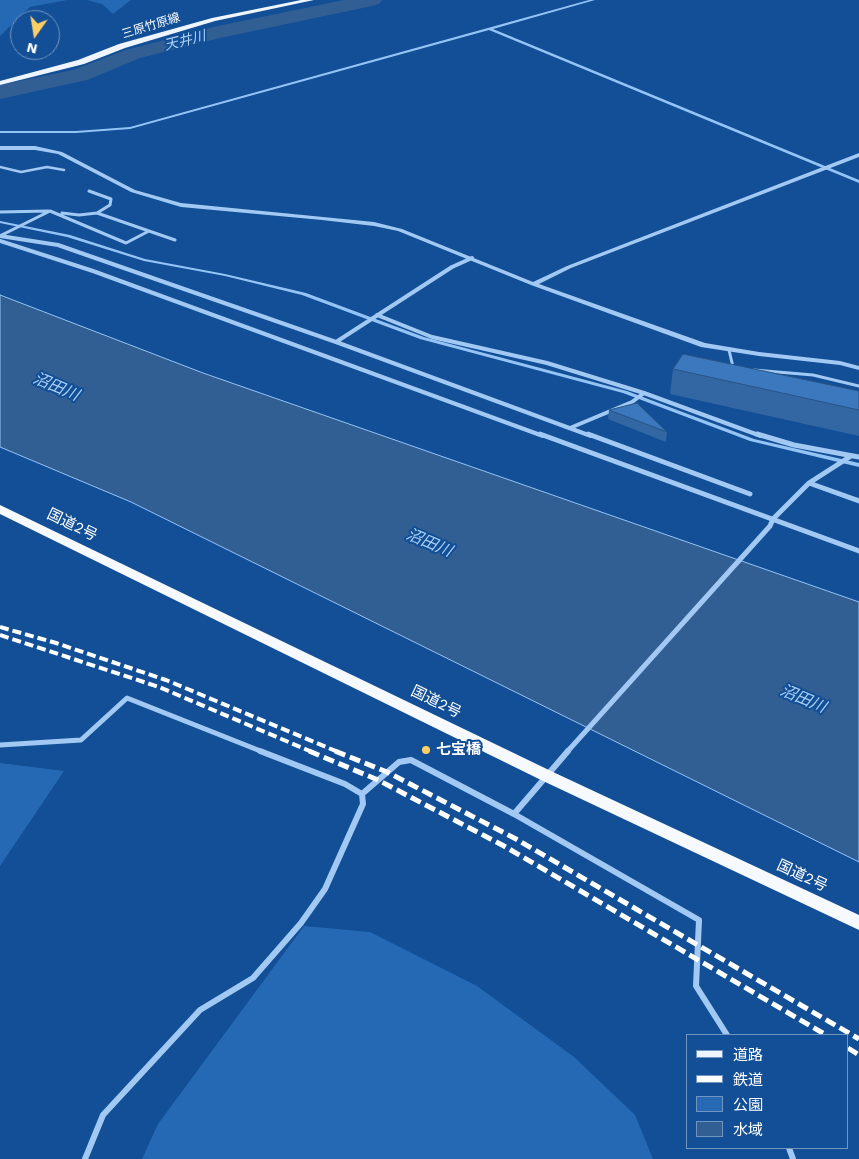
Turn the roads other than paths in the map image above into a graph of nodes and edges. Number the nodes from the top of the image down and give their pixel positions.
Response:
1 (311, 0) edge
2 (0, 83) edge
3 (0, 148) edge
4 (859, 155) edge
5 (0, 167) edge
6 (64, 170) dead end
7 (89, 191) dead end
8 (50, 211) junction
9 (0, 212) edge
10 (60, 212) junction
11 (97, 213) junction
12 (149, 232) junction
13 (0, 236) edge
14 (175, 240) dead end
15 (0, 241) edge
16 (472, 258) junction
17 (533, 284) junction
18 (377, 315) junction
19 (336, 342) junction
20 (729, 350) junction
21 (859, 368) edge
22 (742, 369) edge
23 (751, 369) edge
24 (859, 386) edge
25 (644, 393) junction
26 (570, 428) junction
27 (852, 456) junction
28 (859, 457) edge
29 (809, 483) junction
30 (750, 494) dead end
31 (859, 501) edge
32 (0, 510) edge
33 (773, 519) junction
34 (859, 551) edge
35 (0, 745) edge
36 (547, 776) junction
37 (362, 794) junction
38 (514, 814) junction
39 (859, 923) edge
40 (726, 1034) edge
41 (85, 1159) edge

1 - 2 main road, 三原竹原線
3 - 16 street
4 - 17 street
5 - 6 lane
7 - 11 lane
8 - 9 lane
8 - 10 lane
8 - 13 lane
10 - 11 lane
10 - 12 lane
11 - 12 lane
12 - 14 lane
13 - 19 street
15 - 33 street
16 - 17 street
16 - 18 street
17 - 20 street
18 - 19 street
18 - 25 street
19 - 26 street
20 - 21 street
20 - 22 lane
23 - 24 lane
25 - 26 street
25 - 27 street
26 - 30 street
27 - 28 street
27 - 29 street
29 - 31 street
29 - 33 street
32 - 36 highway, 国道2号
33 - 34 street
33 - 36 street
35 - 37 street
36 - 38 street
36 - 39 highway, 国道2号
37 - 38 street
37 - 41 street
38 - 40 street

